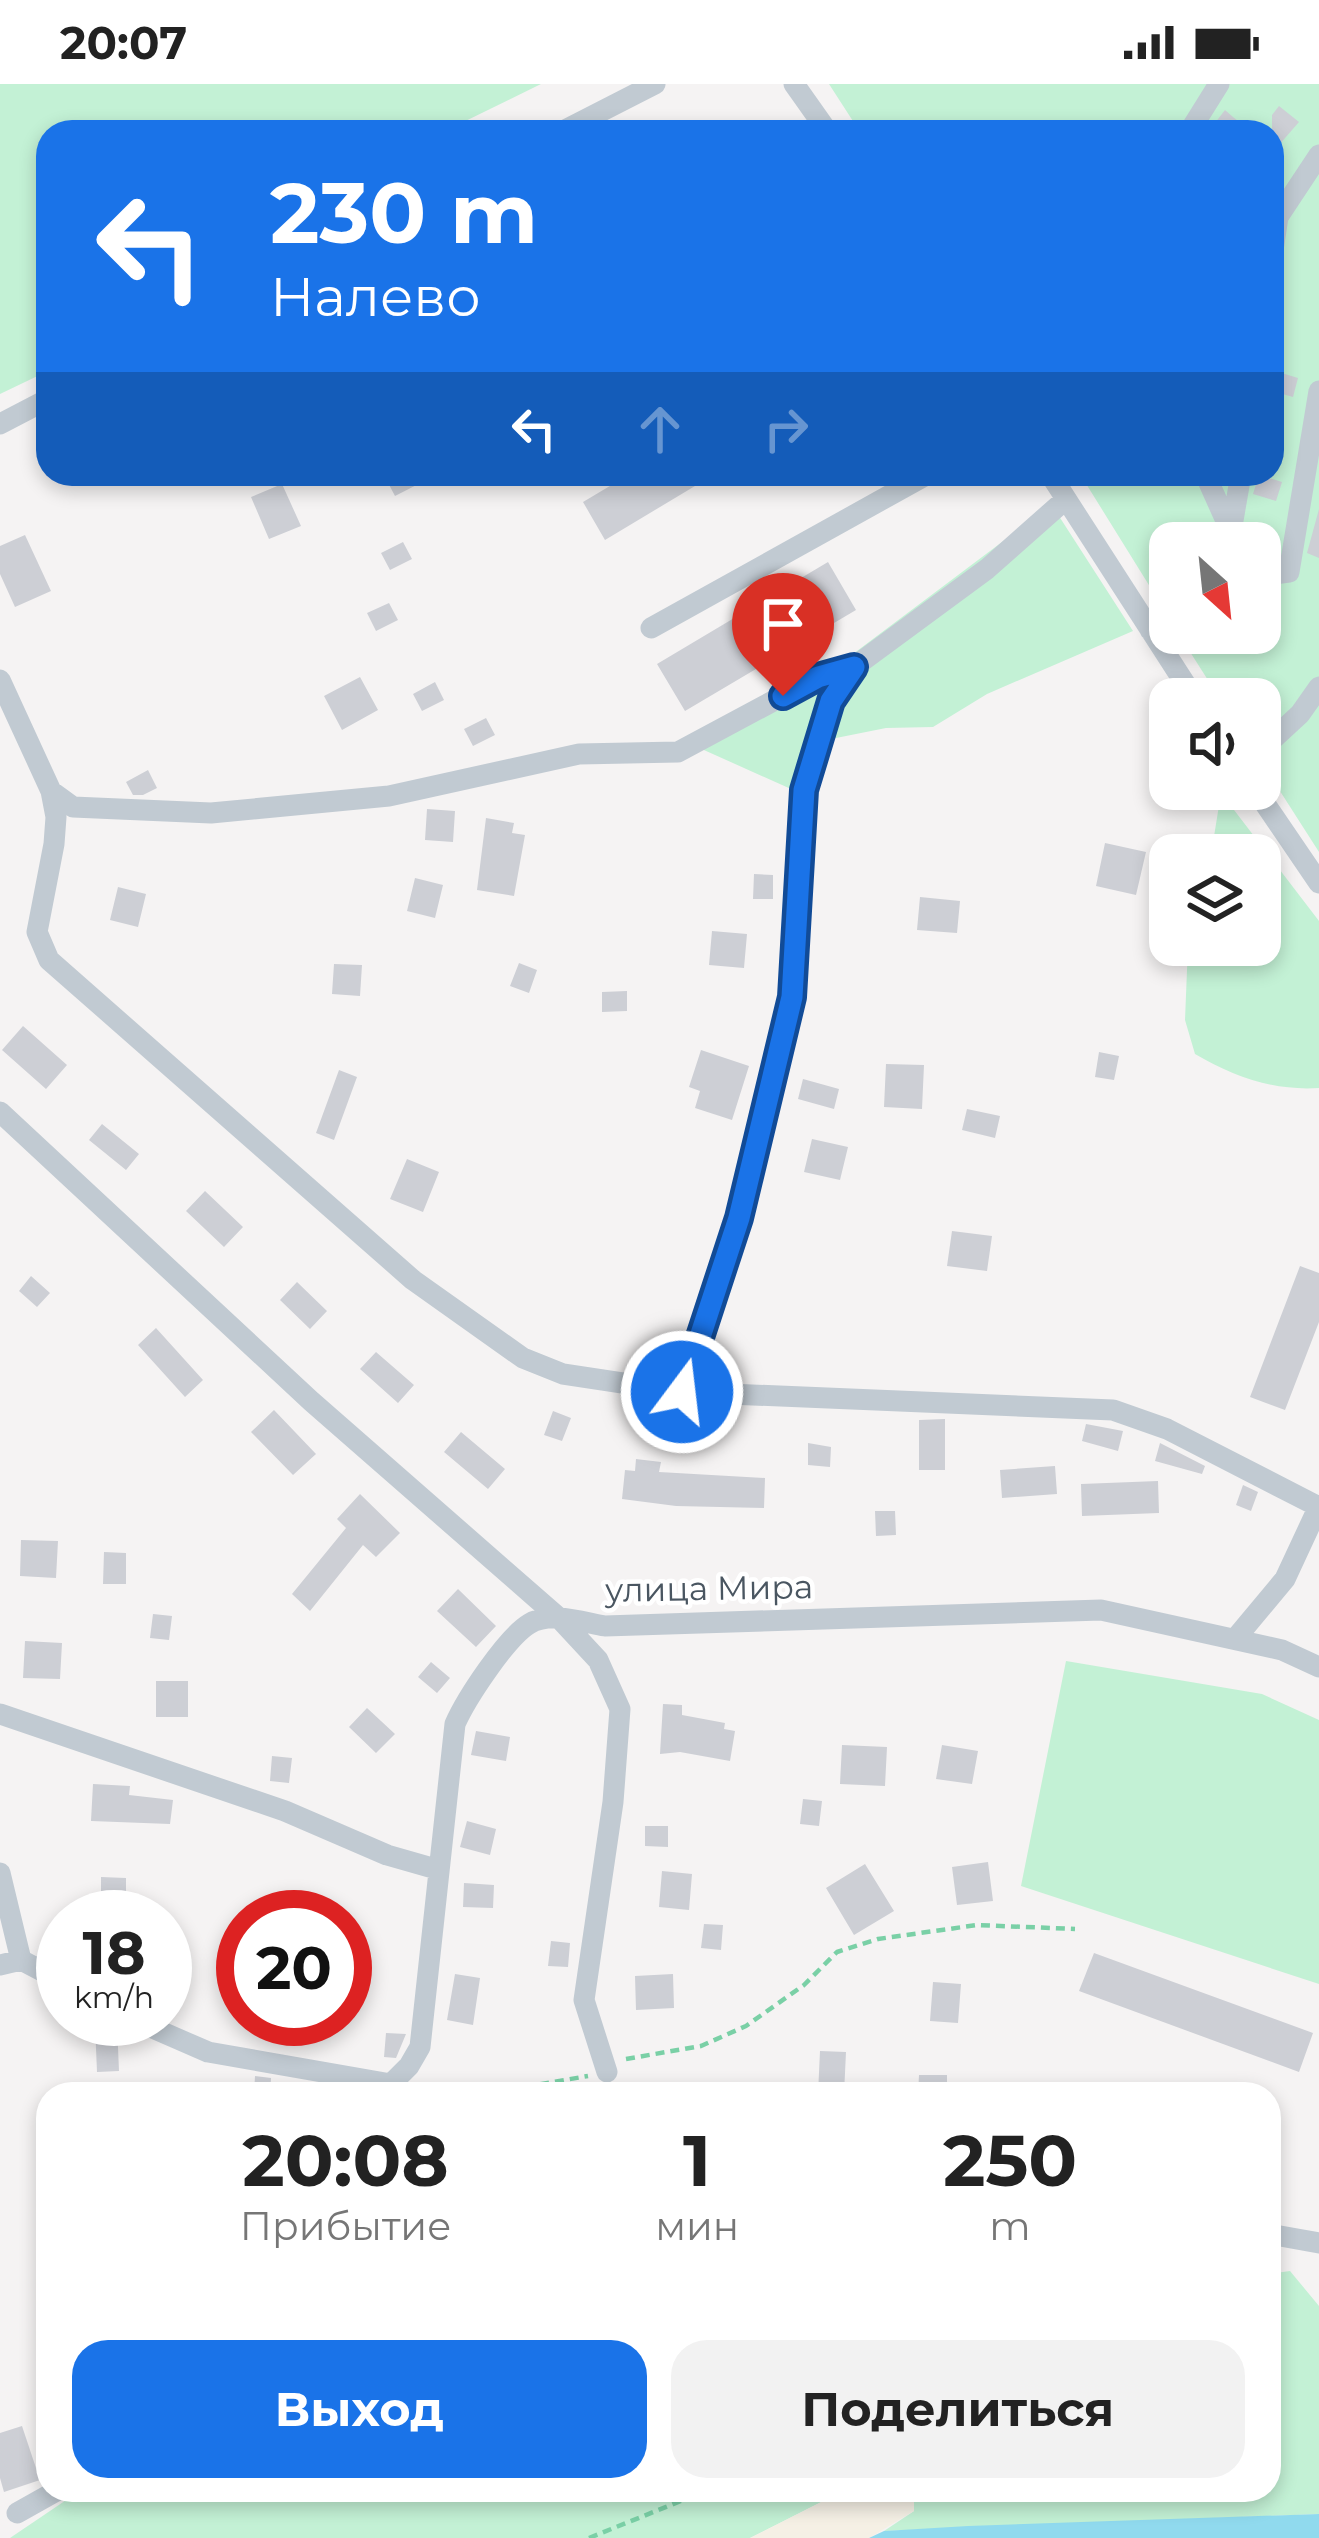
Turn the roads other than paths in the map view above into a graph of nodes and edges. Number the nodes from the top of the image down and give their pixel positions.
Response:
1 (655, 84) edge
2 (794, 84) edge
3 (1219, 84) edge
4 (584, 120) edge
5 (820, 120) edge
6 (1196, 120) edge
7 (1319, 154) edge
8 (1284, 209) edge
9 (1319, 391) edge
10 (36, 405) edge
11 (0, 424) edge
12 (906, 486) edge
13 (1058, 486) edge
14 (1210, 486) edge
15 (1239, 486) edge
16 (1066, 499) junction
17 (1223, 522) edge
18 (1232, 522) edge
19 (1281, 573) edge
20 (651, 628) dead end
21 (1149, 628) edge
22 (854, 667) junction
23 (0, 680) edge
24 (1319, 686) edge
25 (1281, 732) edge
26 (51, 791) junction
27 (1269, 810) edge
28 (1319, 883) edge
29 (0, 1112) edge
30 (682, 1392) junction
31 (1319, 1506) edge
32 (559, 1618) junction
33 (1235, 1640) junction
34 (1319, 1666) edge
35 (0, 1714) edge
36 (436, 1869) junction
37 (0, 1874) edge
38 (10, 1962) edge
39 (192, 2045) edge
40 (607, 2072) road end
41 (342, 2082) edge
42 (393, 2082) edge
43 (1281, 2235) edge
44 (1318, 2238) edge
45 (37, 2502) edge
46 (17, 2513) dead end

1 - 4 street
2 - 5 street
3 - 6 street
7 - 8 street
9 - 19 street
10 - 11 street
12 - 20 street
13 - 16 street
14 - 17 street
15 - 18 street
16 - 21 street
16 - 22 street
22 - 26 street
22 - 30 street
23 - 26 street
24 - 25 street
26 - 30 street
27 - 28 street
29 - 32 street, улица Мира
30 - 31 street
31 - 33 street
32 - 33 street, улица Мира
32 - 36 street
32 - 40 street
33 - 34 street, улица Мира
35 - 36 street
36 - 42 street
37 - 38 street
39 - 41 street
43 - 44 street
45 - 46 street

